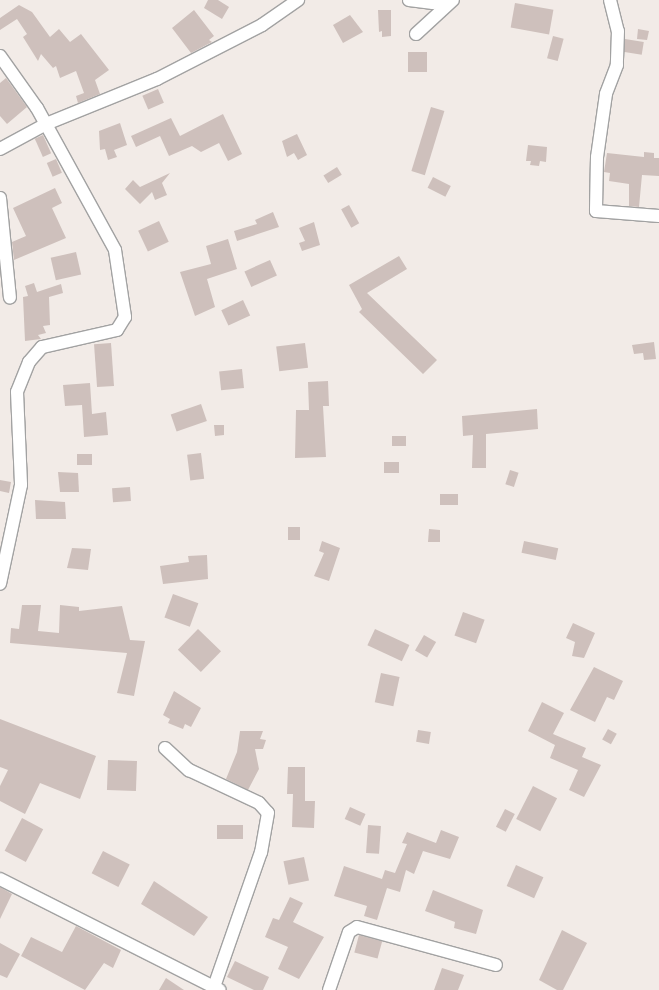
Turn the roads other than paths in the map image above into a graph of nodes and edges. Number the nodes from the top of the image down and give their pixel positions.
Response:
1 (298, 0) edge
2 (409, 0) edge
3 (446, 0) edge
4 (452, 0) edge
5 (610, 0) edge
6 (416, 34) dead end
7 (0, 56) edge
8 (46, 124) junction
9 (0, 149) edge
10 (0, 198) edge
11 (659, 216) edge
12 (10, 298) dead end
13 (0, 584) edge
14 (165, 748) dead end
15 (0, 879) edge
16 (496, 965) dead end
17 (217, 989) edge
18 (329, 990) edge

1 - 8 street
2 - 3 street
4 - 6 street
5 - 11 street
7 - 8 street
8 - 9 street
8 - 13 street
10 - 12 street
14 - 17 street
15 - 17 street
16 - 18 street

